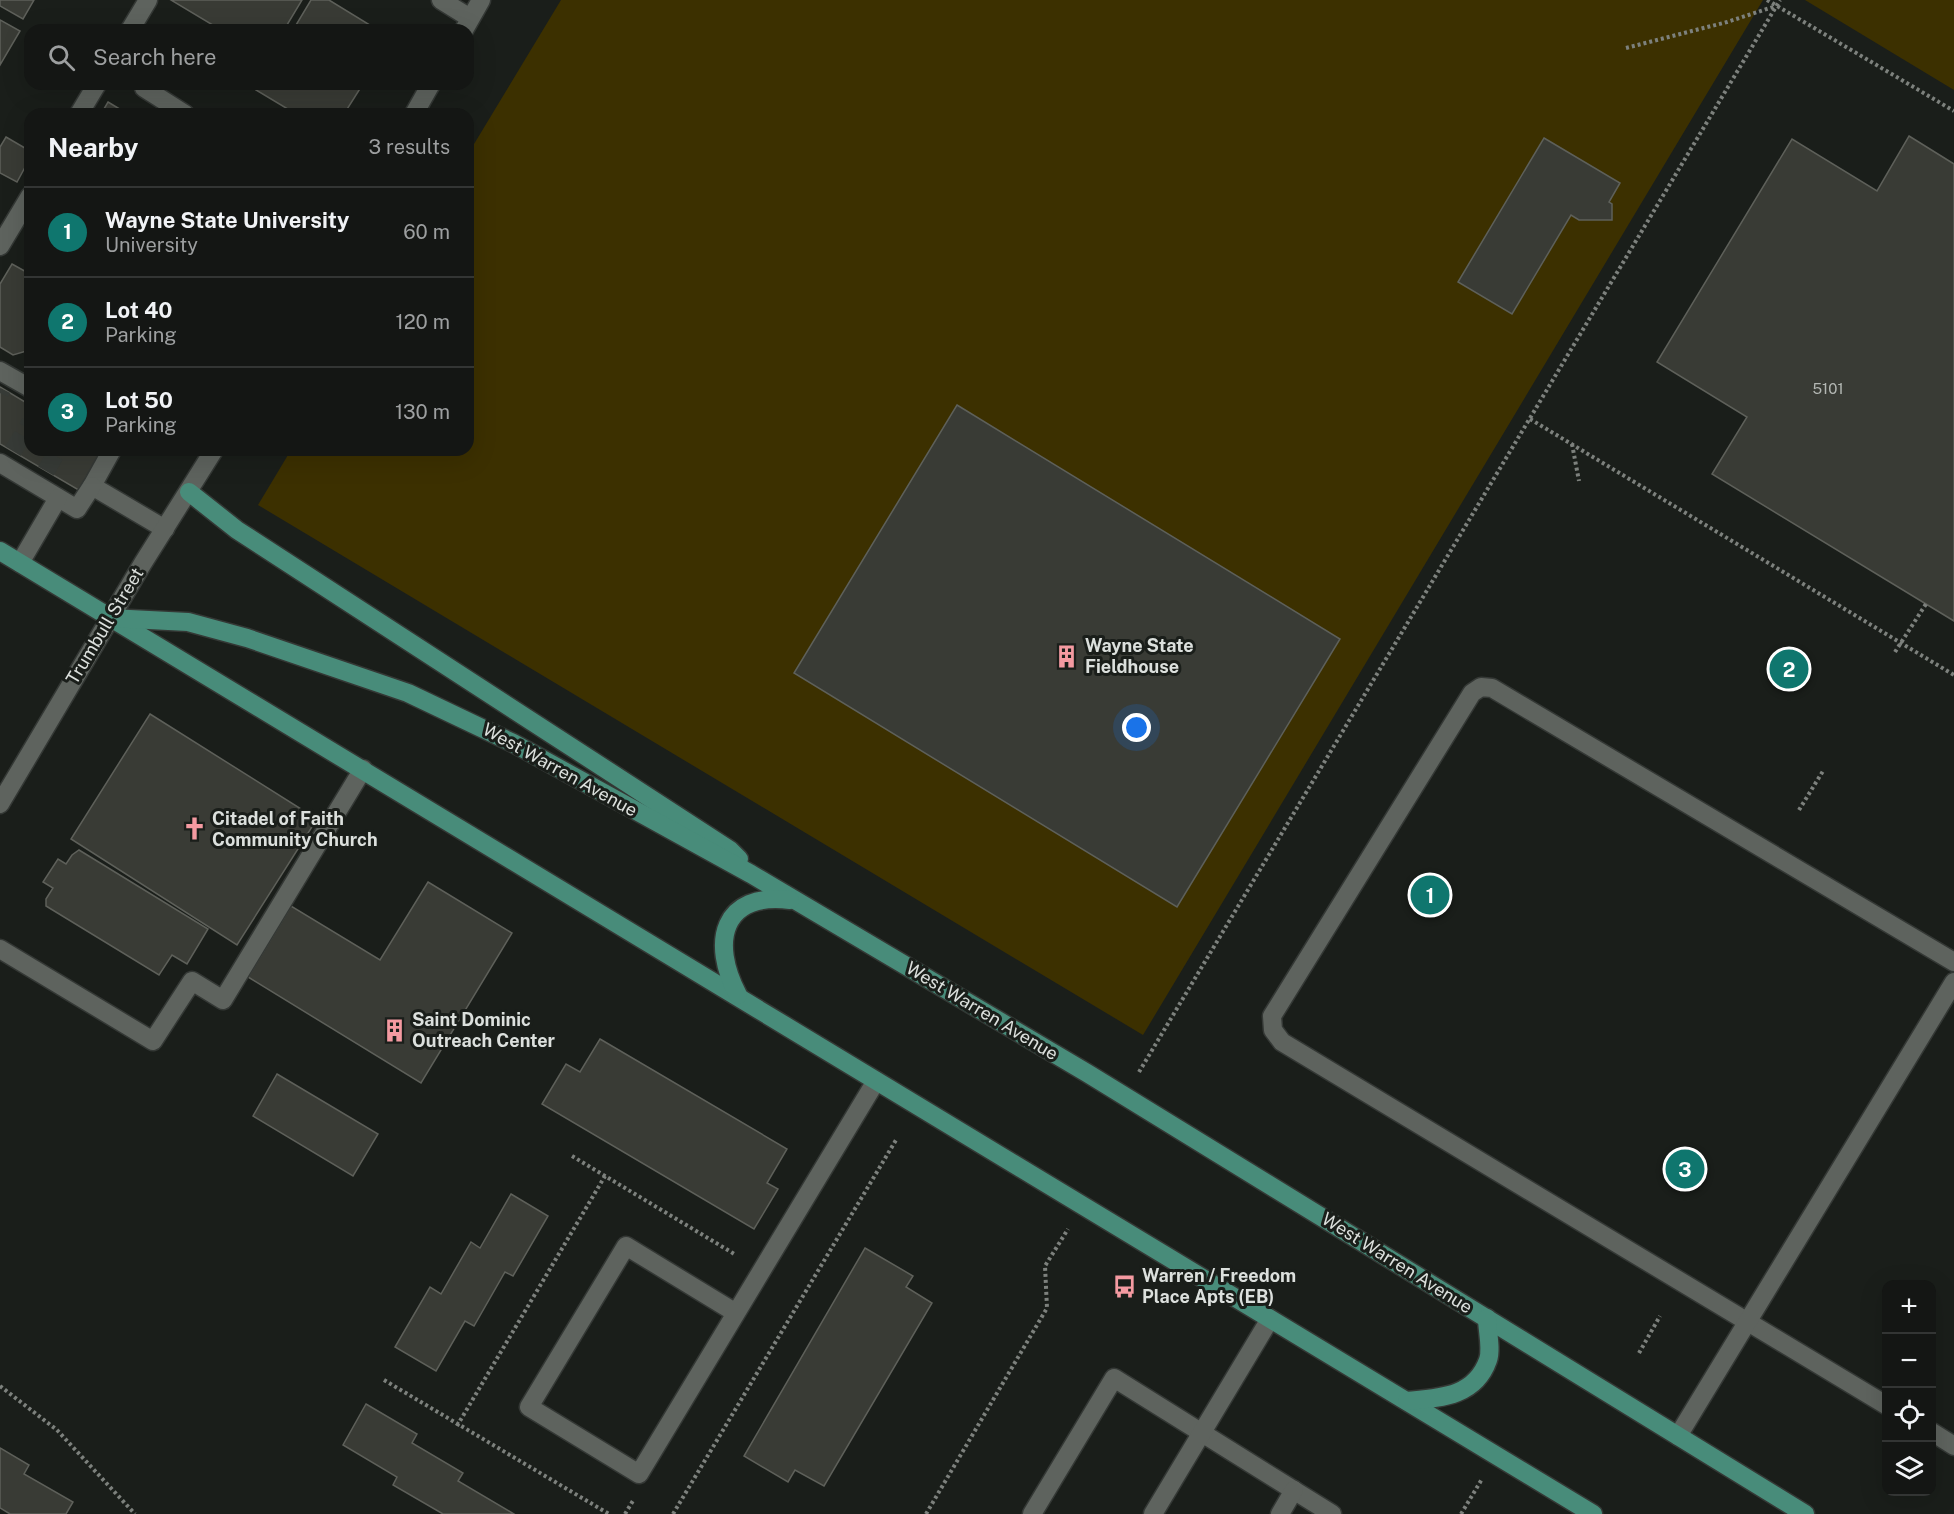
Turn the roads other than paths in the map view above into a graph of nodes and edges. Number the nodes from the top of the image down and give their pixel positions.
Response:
1 (148, 0) edge
2 (441, 0) edge
3 (482, 0) edge
4 (134, 24) edge
5 (467, 24) edge
6 (94, 90) edge
7 (147, 90) edge
8 (428, 90) edge
9 (83, 108) edge
10 (176, 108) edge
11 (418, 108) edge
12 (24, 206) edge
13 (0, 246) edge
14 (4, 378) edge
15 (24, 386) edge
16 (109, 456) edge
17 (210, 456) edge
18 (6, 460) edge
19 (92, 486) junction
20 (189, 492) junction
21 (58, 498) junction
22 (165, 529) junction
23 (0, 551) edge
24 (20, 563) junction
25 (110, 618) junction
26 (363, 769) junction
27 (0, 804) edge
28 (751, 874) junction
29 (795, 900) junction
30 (0, 949) edge
31 (1954, 962) edge
32 (1954, 982) edge
33 (738, 995) junction
34 (876, 1081) junction
35 (736, 1313) junction
36 (1487, 1318) junction
37 (1270, 1319) junction
38 (1747, 1322) junction
39 (1407, 1401) junction
40 (1882, 1403) edge
41 (1203, 1431) junction
42 (1936, 1435) edge
43 (1678, 1436) junction
44 (1954, 1446) edge
45 (1294, 1490) junction
46 (1032, 1514) edge
47 (1153, 1514) edge
48 (1280, 1514) edge
49 (1332, 1514) edge
50 (1593, 1514) edge
51 (1805, 1514) edge

1 - 4 street
2 - 5 street
3 - 5 street
6 - 9 street
7 - 10 street
8 - 11 street
12 - 13 street
14 - 15 street
16 - 19 street
17 - 20 street, Trumbull Street
18 - 21 street
19 - 21 street
19 - 22 street
20 - 22 street, Trumbull Street
20 - 28 main road
21 - 24 street
22 - 25 street, Trumbull Street
23 - 24 main road, West Warren Avenue
24 - 25 main road, West Warren Avenue
25 - 26 main road, West Warren Avenue
25 - 27 street, Trumbull Street
25 - 28 main road, West Warren Avenue
26 - 30 street
26 - 33 main road, West Warren Avenue
28 - 29 main road, West Warren Avenue
29 - 33 main road
29 - 36 main road, West Warren Avenue
31 - 38 street
32 - 38 street
33 - 34 main road, West Warren Avenue
34 - 35 street
34 - 37 main road, West Warren Avenue
35 - 35 street
36 - 39 main road
36 - 43 main road, West Warren Avenue
37 - 39 main road, West Warren Avenue
37 - 41 street
38 - 40 street
38 - 43 street
39 - 50 main road, West Warren Avenue
41 - 45 street
41 - 46 street
41 - 47 street
42 - 44 street
43 - 51 main road, West Warren Avenue
45 - 48 street
45 - 49 street

